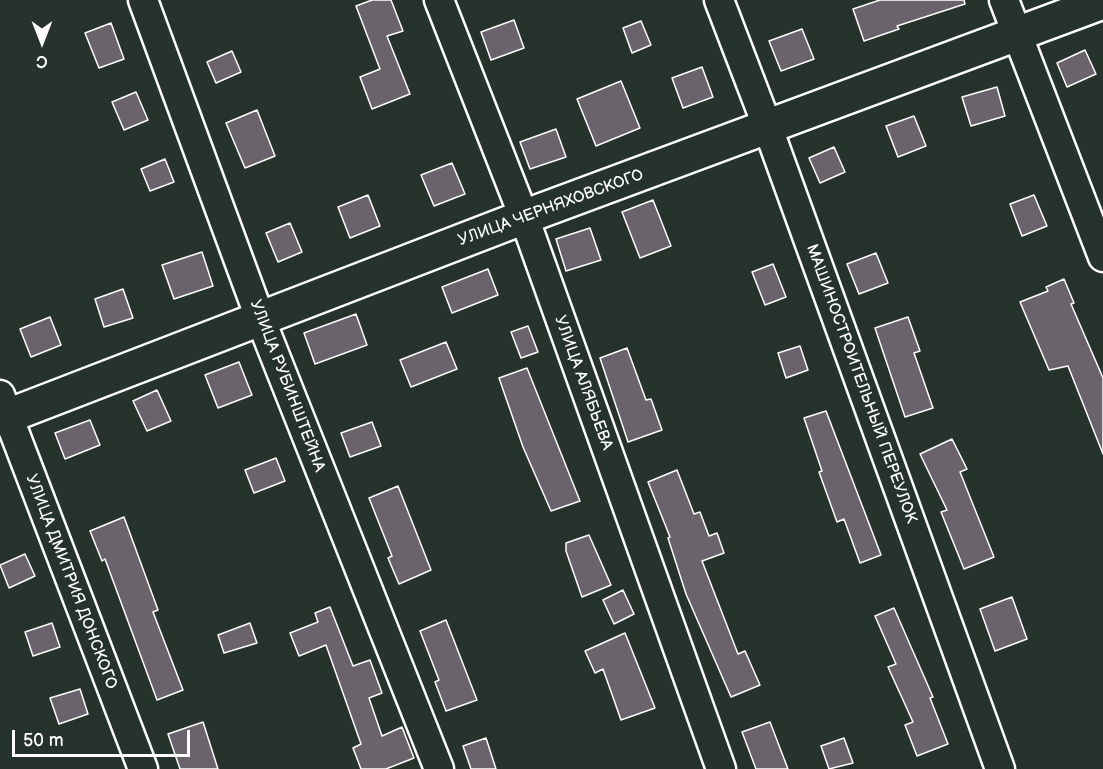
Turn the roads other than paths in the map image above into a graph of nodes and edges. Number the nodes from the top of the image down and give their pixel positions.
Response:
1 (143, 0) edge
2 (439, 0) edge
3 (718, 0) edge
4 (1004, 0) edge
5 (1103, 2) edge
6 (1017, 35) junction
7 (768, 128) junction
8 (524, 217) junction
9 (1103, 257) edge
10 (260, 318) junction
11 (3, 410) edge
12 (143, 769) edge
13 (439, 769) edge
14 (721, 769) edge
15 (1000, 769) edge

1 - 10 street, УЛИЦА РУБИНШТЕЙНА
2 - 8 street, УЛИЦА АЛЯБЬЕВА
3 - 7 street, МАШИНОСТРОИТЕЛЬНЫЙ ПЕРЕУЛОК
4 - 6 street
5 - 6 street, УЛИЦА ЧЕРНЯХОВСКОГО
6 - 7 street, УЛИЦА ЧЕРНЯХОВСКОГО
6 - 9 street
7 - 8 street, УЛИЦА ЧЕРНЯХОВСКОГО
7 - 15 street, МАШИНОСТРОИТЕЛЬНЫЙ ПЕРЕУЛОК
8 - 10 street, УЛИЦА ЧЕРНЯХОВСКОГО
8 - 14 street, УЛИЦА АЛЯБЬЕВА
10 - 11 street, УЛИЦА ЧЕРНЯХОВСКОГО
10 - 13 street, УЛИЦА РУБИНШТЕЙНА
11 - 12 street, УЛИЦА ДМИТРИЯ ДОНСКОГО

